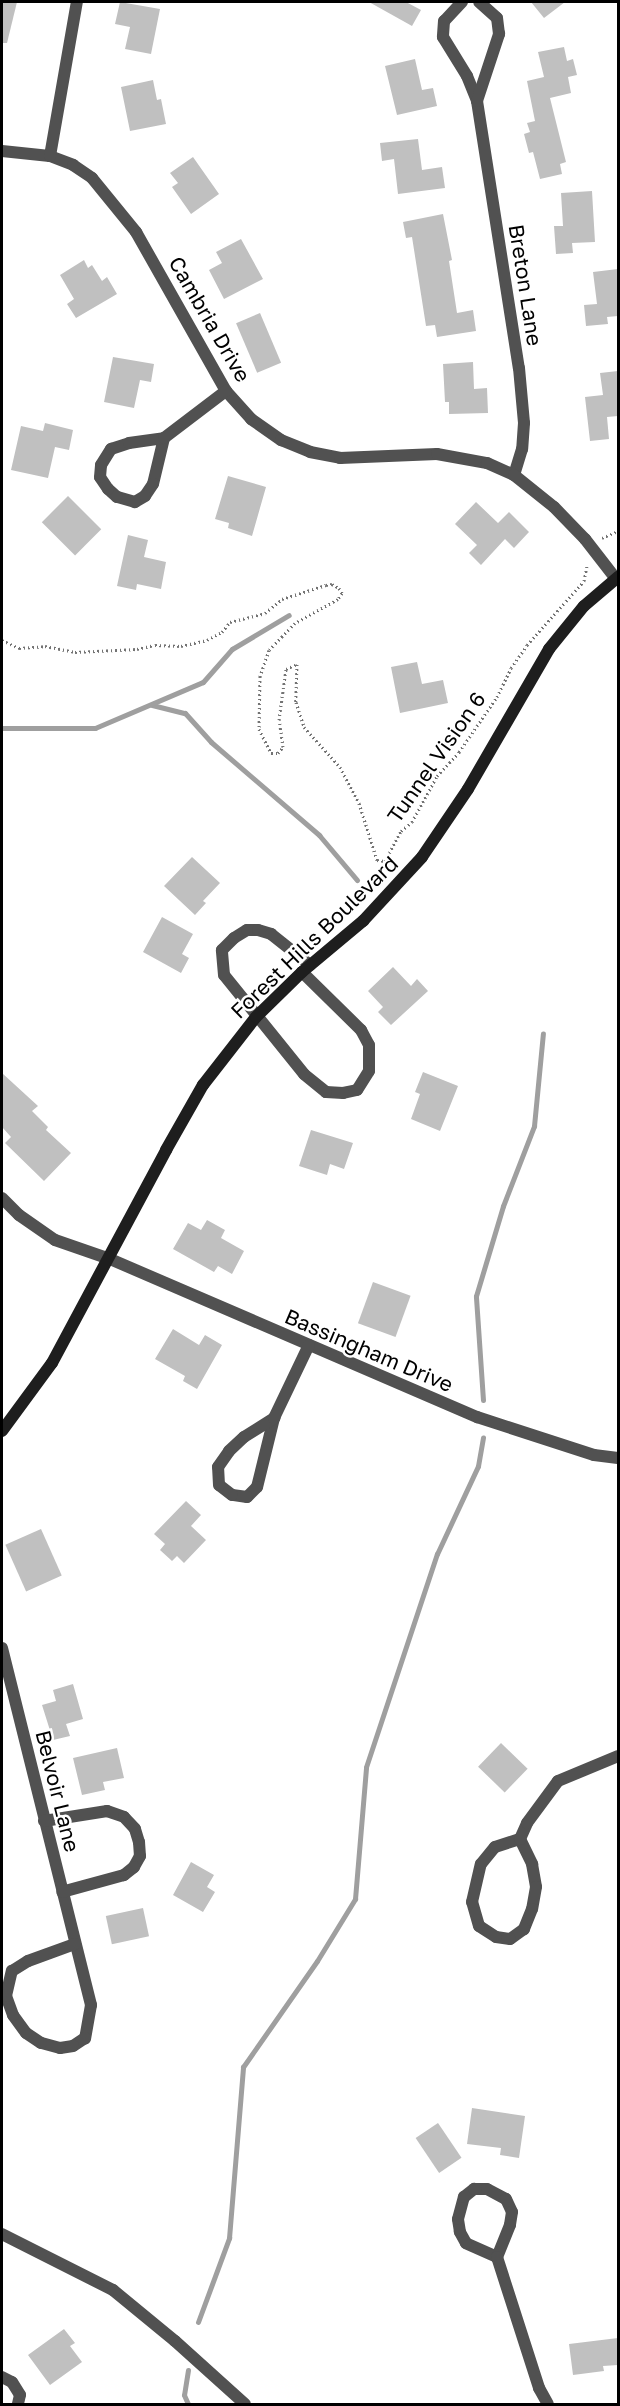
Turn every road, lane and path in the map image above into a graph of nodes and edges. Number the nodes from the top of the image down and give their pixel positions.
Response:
1 (77, 2) edge
2 (462, 2) edge
3 (479, 2) edge
4 (477, 101) junction
5 (2, 152) edge
6 (50, 156) junction
7 (226, 391) junction
8 (164, 438) junction
9 (514, 475) junction
10 (618, 531) edge
11 (600, 539) dead end
12 (589, 562) dead end
13 (617, 578) edge
14 (2, 640) edge
15 (306, 969) junction
16 (256, 1017) junction
17 (2, 1198) edge
18 (110, 1258) junction
19 (309, 1345) junction
20 (274, 1418) junction
21 (2, 1431) edge
22 (618, 1458) edge
23 (2, 1648) edge
24 (618, 1756) edge
25 (44, 1821) junction
26 (520, 1839) junction
27 (62, 1892) junction
28 (75, 1944) junction
29 (2, 2234) edge
30 (497, 2258) junction
31 (2, 2377) edge
32 (18, 2404) edge
33 (245, 2404) edge
34 (548, 2404) edge

1 - 6 street
2 - 4 street, Breton Lane
3 - 4 street, Breton Lane
4 - 9 street, Breton Lane
5 - 6 street, Cambria Drive
6 - 7 street, Cambria Drive
7 - 8 street
7 - 9 street, Cambria Drive
8 - 8 street
9 - 13 street, Cambria Drive
10 - 11 path
12 - 14 path, Tunnel Vision 6
13 - 15 main road, Forest Hills Boulevard
15 - 16 main road, Forest Hills Boulevard
15 - 16 street
15 - 16 street
16 - 18 main road, Forest Hills Boulevard
17 - 18 street, Bassingham Drive
18 - 19 street, Bassingham Drive
18 - 21 main road, Forest Hills Boulevard
19 - 20 street
19 - 22 street, Bassingham Drive
20 - 20 street
23 - 25 street, Belvoir Lane
24 - 26 street
25 - 27 street, Belvoir Lane
25 - 27 street
26 - 26 street
27 - 28 street, Belvoir Lane
28 - 28 street, Belvoir Lane
29 - 33 street
30 - 30 street
30 - 34 street
31 - 32 street

